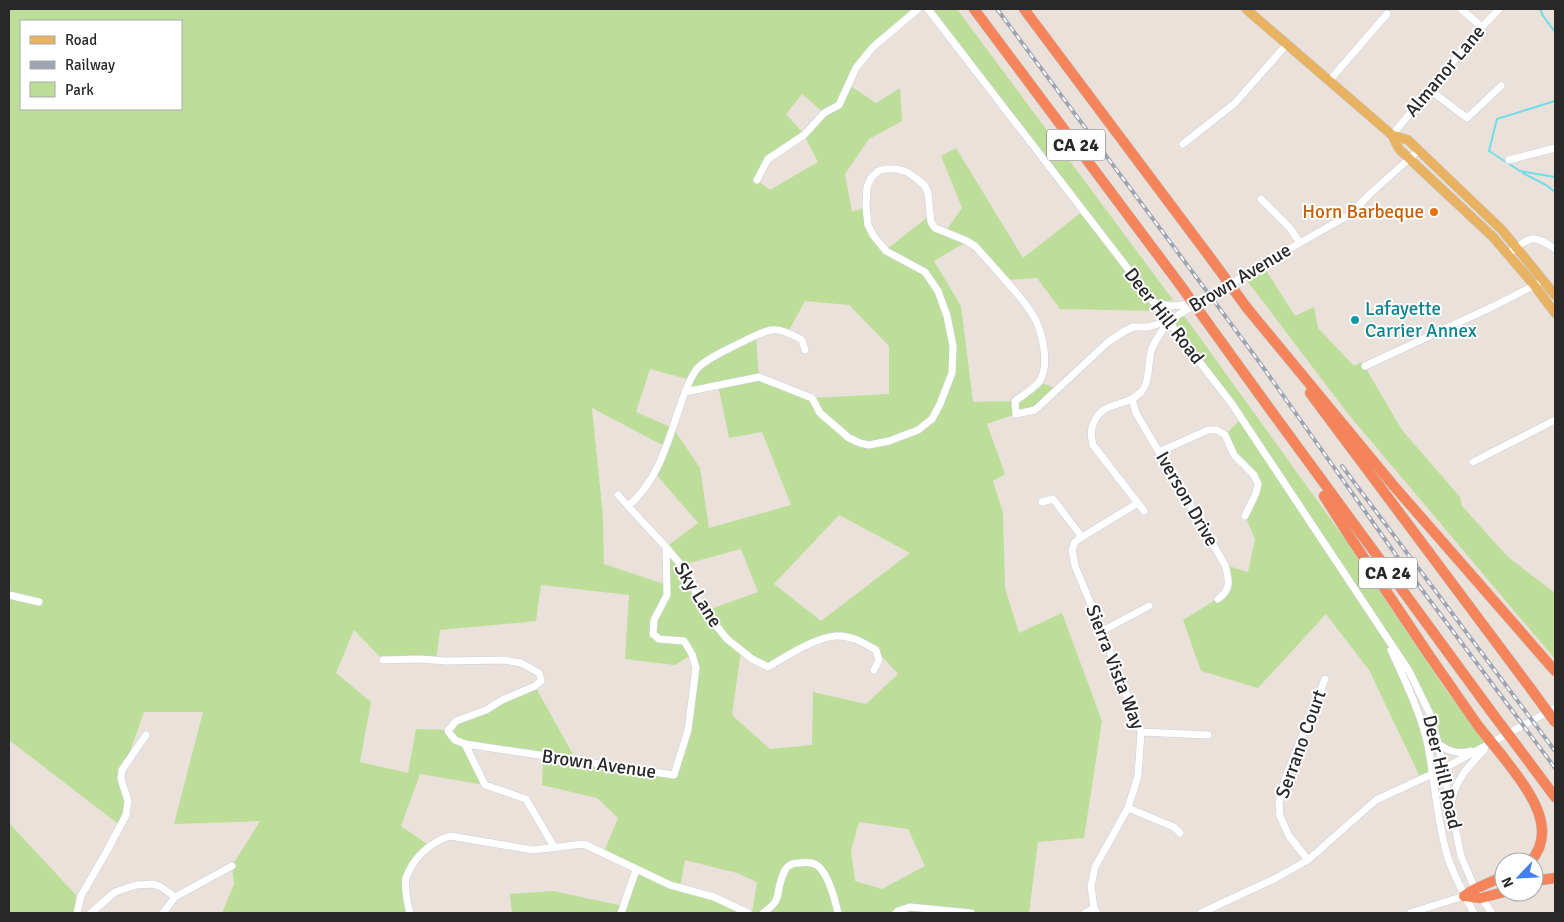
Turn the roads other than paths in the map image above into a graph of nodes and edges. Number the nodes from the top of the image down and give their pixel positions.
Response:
1 (918, 9) edge
2 (928, 9) edge
3 (974, 9) edge
4 (1024, 9) edge
5 (1461, 9) edge
6 (1499, 9) edge
7 (1250, 10) edge
8 (1387, 14) dead end
9 (1482, 27) junction
10 (1287, 44) junction
11 (1329, 81) junction
12 (1501, 86) dead end
13 (1430, 90) junction
14 (1392, 135) junction
15 (1183, 144) dead end
16 (1555, 148) edge
17 (1418, 151) junction
18 (1410, 159) junction
19 (1508, 160) dead end
20 (757, 180) dead end
21 (1261, 199) dead end
22 (1300, 242) junction
23 (1517, 247) junction
24 (1555, 249) edge
25 (1508, 254) junction
26 (1544, 280) junction
27 (1534, 285) junction
28 (1555, 295) edge
29 (1154, 303) junction
30 (1195, 304) junction
31 (1555, 313) edge
32 (1168, 321) junction
33 (1280, 349) junction
34 (805, 350) dead end
35 (1365, 366) dead end
36 (685, 392) junction
37 (1132, 399) junction
38 (1555, 420) edge
39 (1288, 435) junction
40 (1159, 452) junction
41 (1473, 462) dead end
42 (618, 495) dead end
43 (1042, 502) dead end
44 (1138, 503) junction
45 (628, 506) junction
46 (1144, 511) dead end
47 (1245, 516) dead end
48 (1082, 537) junction
49 (666, 547) junction
50 (9, 595) edge
51 (1218, 599) dead end
52 (39, 602) dead end
53 (1149, 606) dead end
54 (1102, 631) junction
55 (1383, 634) junction
56 (383, 660) dead end
57 (874, 670) dead end
58 (1555, 671) edge
59 (1325, 679) dead end
60 (1555, 708) edge
61 (1555, 722) edge
62 (1142, 732) junction
63 (146, 735) dead end
64 (1208, 735) dead end
65 (1438, 743) junction
66 (466, 744) junction
67 (1484, 747) junction
68 (1443, 769) junction
69 (1432, 774) junction
70 (1555, 797) edge
71 (1450, 806) junction
72 (1128, 808) junction
73 (1180, 833) dead end
74 (554, 847) junction
75 (1538, 852) edge
76 (1308, 860) junction
77 (232, 866) dead end
78 (636, 870) junction
79 (1494, 883) edge
80 (1494, 892) edge
81 (1478, 893) junction
82 (1464, 896) junction
83 (175, 897) junction
84 (1095, 911) edge
85 (77, 913) edge
86 (91, 913) edge
87 (163, 913) edge
88 (410, 913) edge
89 (621, 913) edge
90 (748, 913) edge
91 (763, 913) edge
92 (838, 913) edge
93 (896, 913) edge
94 (971, 913) edge
95 (1085, 913) edge
96 (1201, 913) edge
97 (1410, 913) edge
98 (1474, 913) edge
99 (1492, 913) edge

1 - 20 street
2 - 29 street, Deer Hill Road
3 - 39 highway, CA 24, bridge
4 - 33 highway, CA 24, bridge
5 - 9 street
6 - 9 street, Almanor Lane
7 - 10 main road
8 - 11 street
9 - 13 street, Almanor Lane
10 - 11 main road
10 - 15 street
11 - 14 main road
12 - 13 street
13 - 14 street, Almanor Lane
14 - 17 main road
14 - 18 main road
16 - 19 street
17 - 18 street, Brown Avenue
17 - 23 main road
18 - 22 street, Brown Avenue
18 - 25 main road
21 - 22 street
22 - 30 street, Brown Avenue
23 - 24 street
23 - 25 street
23 - 26 main road
25 - 27 main road
26 - 27 street
26 - 28 main road
27 - 31 main road
27 - 35 street
29 - 30 street
29 - 32 street, Deer Hill Road
30 - 32 street, Brown Avenue
32 - 36 street, Brown Avenue
32 - 37 street
32 - 55 street, Deer Hill Road
33 - 58 highway
33 - 61 highway, CA 24, bridge
34 - 36 street
36 - 45 street
37 - 40 street, Iverson Drive
37 - 44 street
38 - 41 street
39 - 70 highway, CA 24, bridge
39 - 75 highway, bridge
40 - 47 street
40 - 51 street, Iverson Drive
42 - 45 street, Sky Lane
43 - 48 street
44 - 46 street
44 - 48 street
45 - 49 street, Sky Lane
48 - 54 street, Sierra Vista Way
49 - 57 street, Sky Lane
49 - 66 street, Brown Avenue
50 - 52 street
53 - 54 street
54 - 62 street, Sierra Vista Way
55 - 65 street, Deer Hill Road
55 - 69 street, Deer Hill Road
56 - 66 street
59 - 76 street, Serrano Court
60 - 67 street
62 - 64 street
62 - 72 street, Sierra Vista Way
63 - 85 street
65 - 67 street
65 - 68 street, Deer Hill Road
66 - 74 street
67 - 68 street
67 - 71 street
68 - 69 street
68 - 71 street, Deer Hill Road
69 - 76 street
69 - 82 street, Deer Hill Road
71 - 81 street, Deer Hill Road
72 - 73 street
72 - 84 street, Sierra Vista Way
74 - 78 street
74 - 88 street
76 - 96 street
77 - 83 street
78 - 89 street
78 - 90 street
79 - 81 highway
80 - 81 highway
81 - 82 highway
81 - 99 street, Deer Hill Road
82 - 97 street
82 - 98 street, Deer Hill Road
83 - 86 street
83 - 87 street
84 - 95 street
91 - 92 street
93 - 94 street

